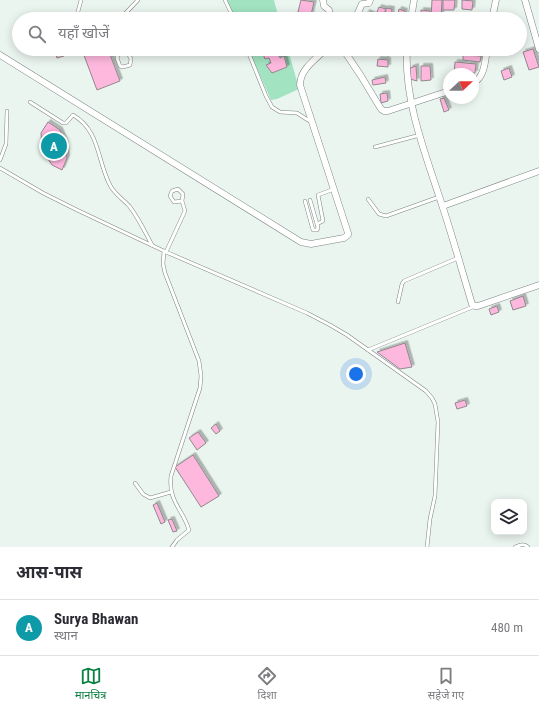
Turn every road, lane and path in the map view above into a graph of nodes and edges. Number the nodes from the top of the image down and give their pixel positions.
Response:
1 (81, 0) edge
2 (138, 0) edge
3 (225, 0) edge
4 (323, 0) edge
5 (370, 0) edge
6 (414, 0) edge
7 (496, 0) edge
8 (525, 0) edge
9 (78, 12) edge
10 (127, 12) edge
11 (231, 12) edge
12 (329, 12) edge
13 (358, 12) edge
14 (412, 12) edge
15 (493, 12) edge
16 (539, 48) edge
17 (0, 55) edge
18 (117, 56) edge
19 (130, 56) edge
20 (250, 56) edge
21 (319, 56) edge
22 (348, 56) edge
23 (407, 56) edge
24 (486, 56) edge
25 (479, 79) edge
26 (443, 93) edge
27 (30, 102) dead end
28 (412, 104) junction
29 (7, 112) dead end
30 (313, 123) junction
31 (420, 135) junction
32 (375, 147) dead end
33 (0, 160) edge
34 (0, 168) edge
35 (539, 171) edge
36 (334, 189) junction
37 (439, 197) junction
38 (368, 199) dead end
39 (310, 200) dead end
40 (182, 201) junction
41 (305, 201) dead end
42 (443, 206) junction
43 (317, 224) junction
44 (153, 245) junction
45 (165, 251) junction
46 (458, 258) junction
47 (539, 285) edge
48 (398, 302) dead end
49 (475, 306) junction
50 (368, 350) junction
51 (135, 482) dead end
52 (171, 492) junction
53 (172, 547) edge
54 (427, 547) edge
55 (515, 547) edge
56 (528, 547) edge

1 - 9 lane
2 - 10 lane
3 - 11 lane
4 - 12 street
5 - 13 street
6 - 14 street
7 - 15 street
8 - 16 street
17 - 36 street
18 - 19 lane
20 - 30 lane
21 - 30 street
22 - 28 street
23 - 28 street
24 - 25 street
26 - 28 street
27 - 44 lane
28 - 31 street
29 - 33 lane
30 - 36 street
31 - 32 lane
31 - 37 street
34 - 44 lane
35 - 42 street
36 - 43 lane
37 - 38 lane
37 - 42 street
39 - 43 lane
40 - 40 lane
40 - 45 lane
41 - 43 lane
42 - 46 street
44 - 45 lane
45 - 50 lane
45 - 52 lane
46 - 48 lane
46 - 49 street
47 - 49 street
49 - 50 lane
50 - 54 lane
51 - 52 lane
52 - 53 lane
55 - 56 lane

